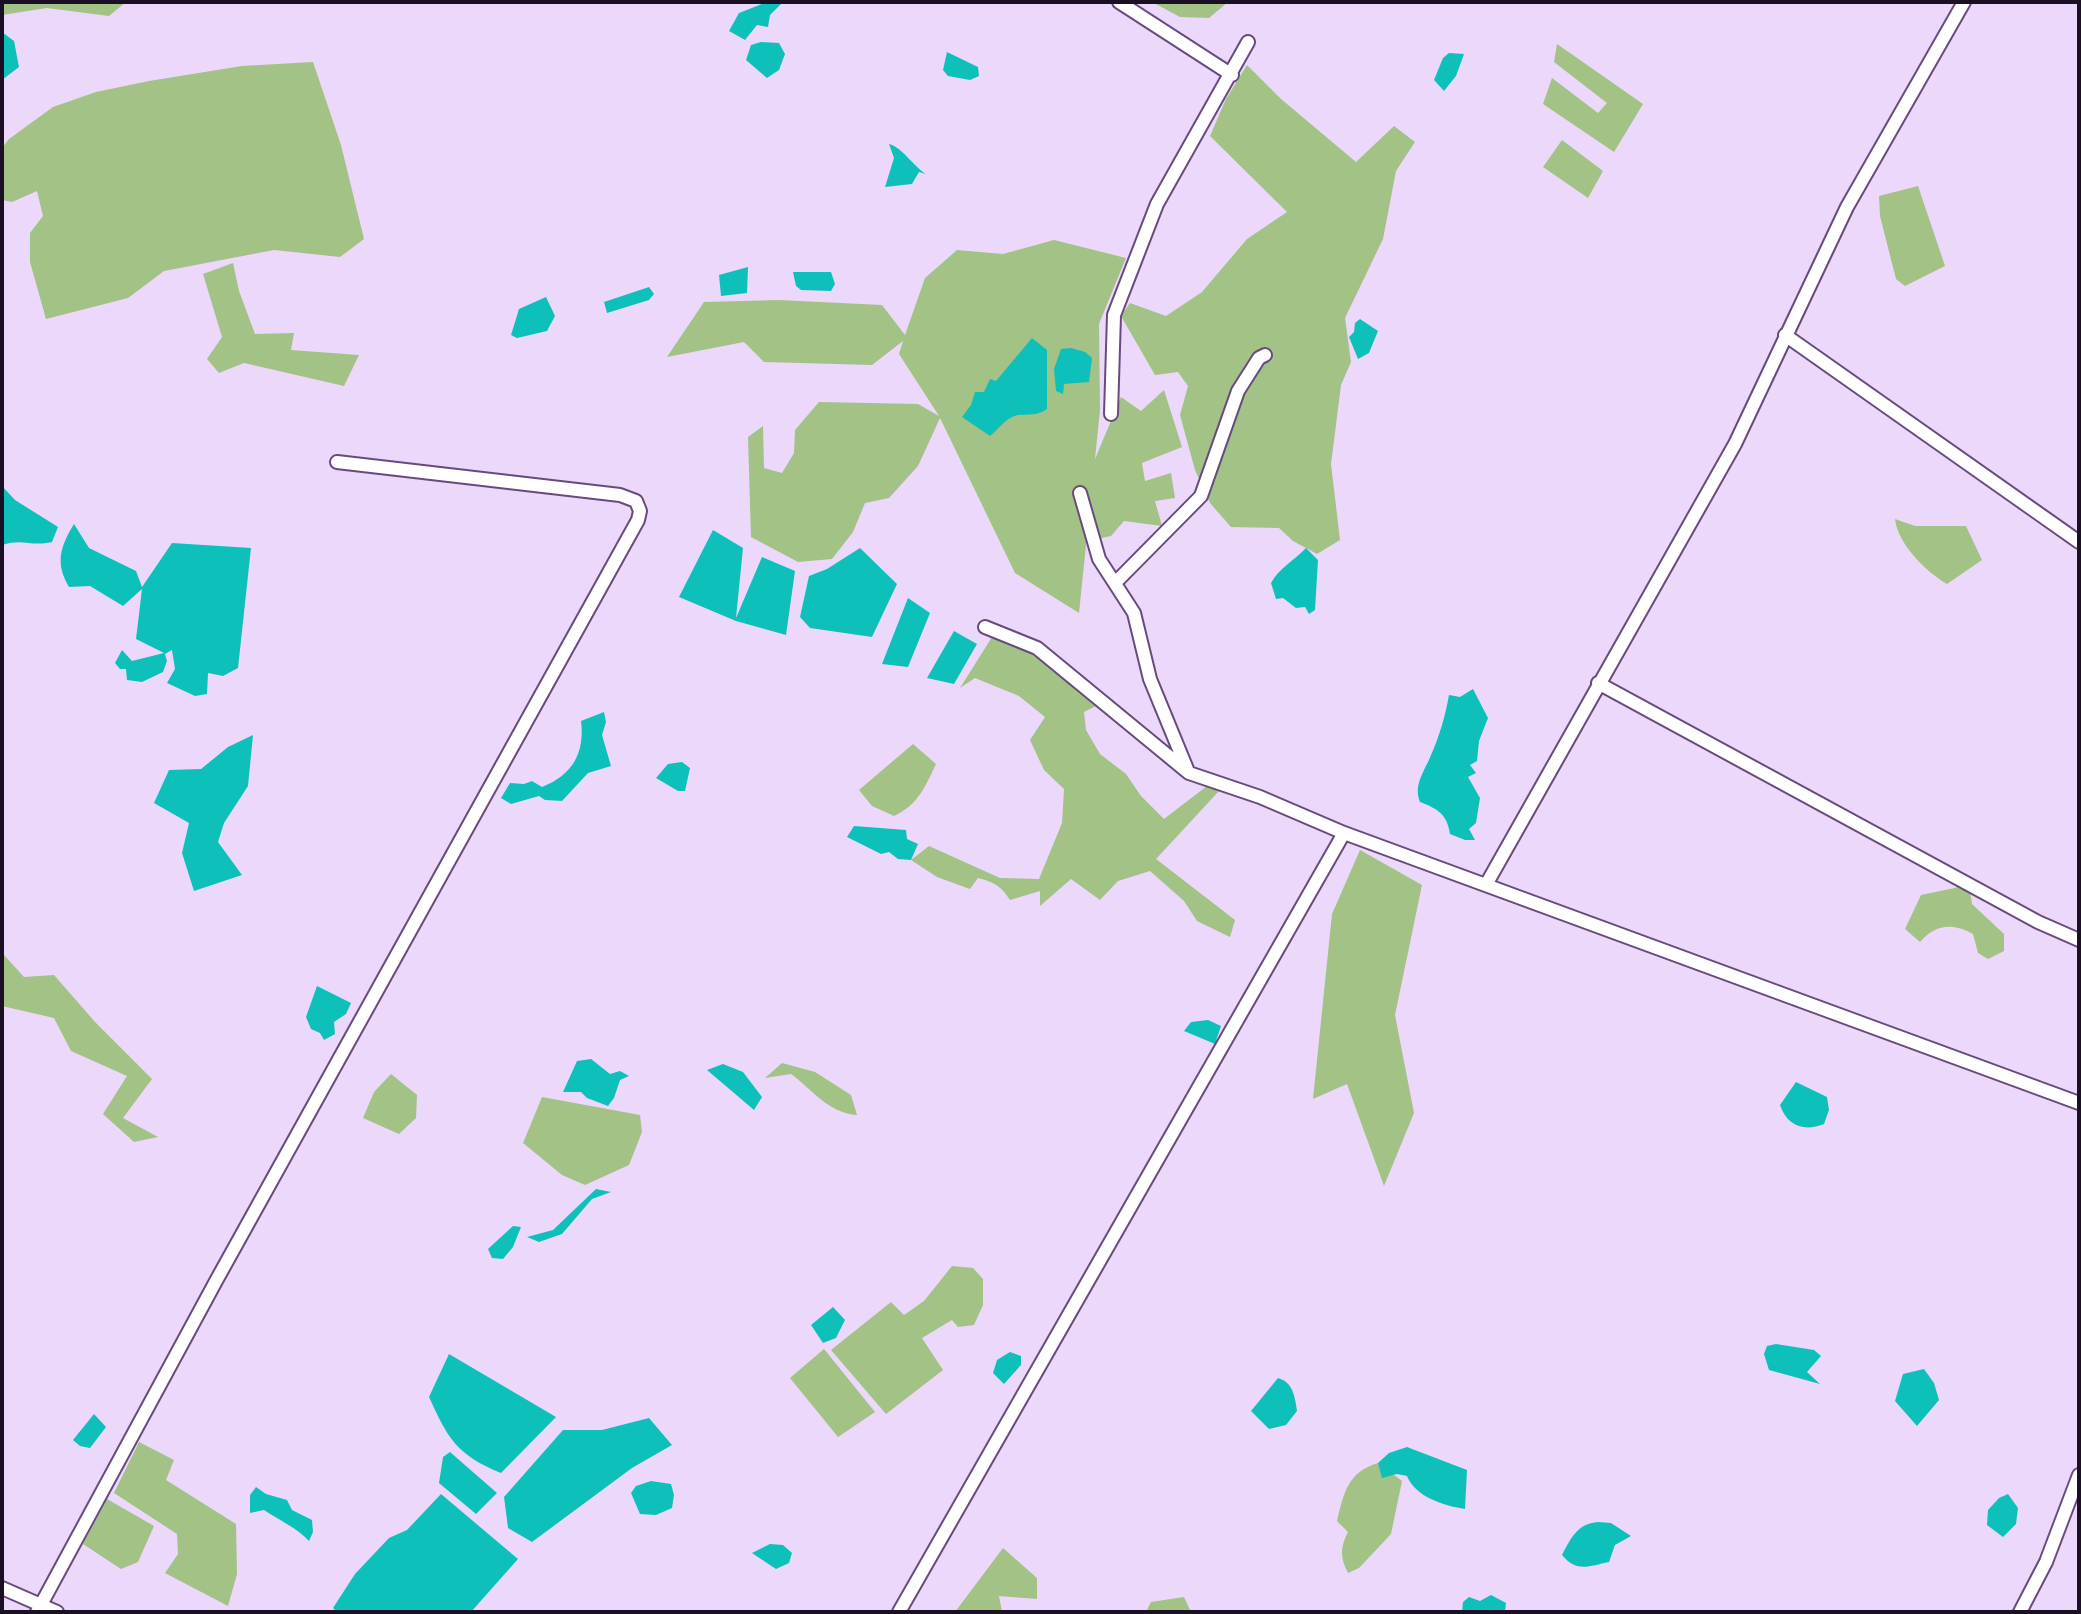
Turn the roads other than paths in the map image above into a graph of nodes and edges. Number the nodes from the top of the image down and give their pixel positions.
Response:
1 (1119, 2) edge
2 (1964, 2) edge
3 (1248, 42) dead end
4 (1232, 75) junction
5 (1785, 335) junction
6 (1265, 355) dead end
7 (1111, 414) dead end
8 (338, 462) dead end
9 (1080, 493) dead end
10 (2079, 542) edge
11 (1115, 583) junction
12 (985, 627) dead end
13 (1598, 683) junction
14 (1189, 773) junction
15 (1344, 833) junction
16 (1487, 883) junction
17 (2079, 940) edge
18 (2079, 1103) edge
19 (2079, 1475) edge
20 (2, 1588) edge
21 (39, 1608) edge
22 (57, 1612) edge
23 (899, 1612) edge
24 (2020, 1612) edge

1 - 4 street
2 - 5 street
3 - 4 street
4 - 7 street
5 - 10 street
5 - 13 street
6 - 11 street
8 - 21 street
9 - 11 street
11 - 14 street
12 - 14 street
13 - 16 street
13 - 17 street
14 - 15 street
15 - 16 street
15 - 23 street
16 - 18 street
19 - 24 street
20 - 21 street
21 - 22 street

